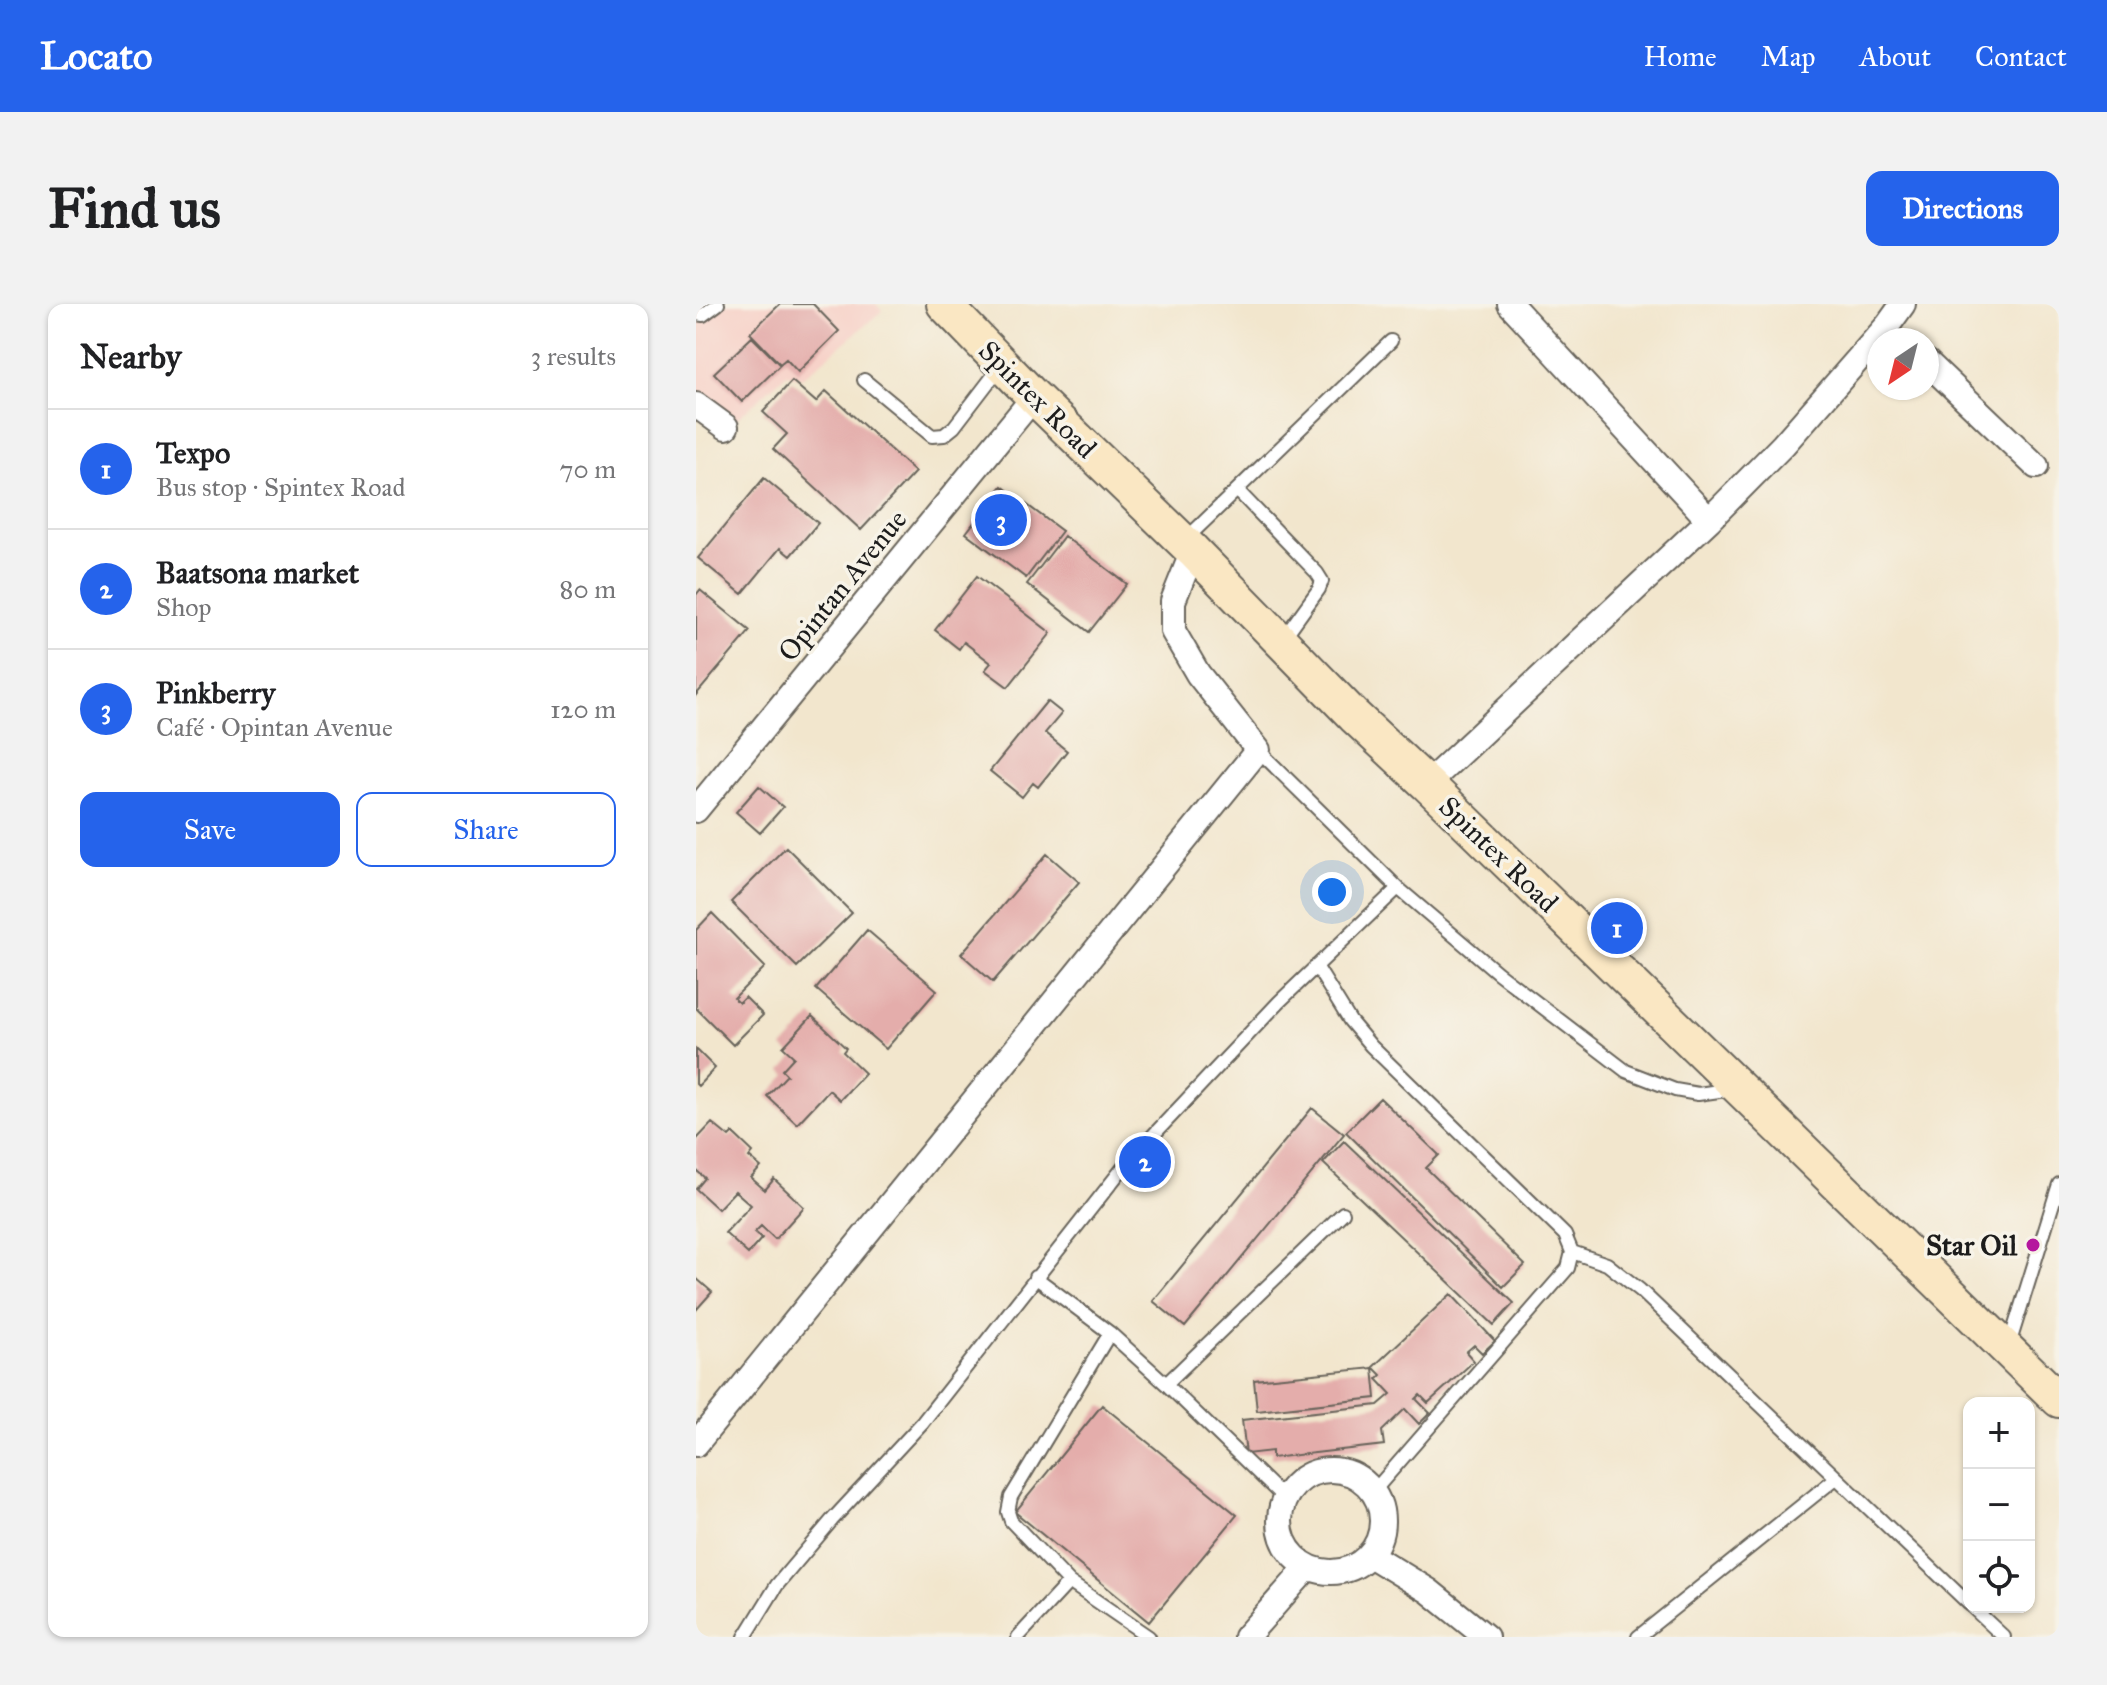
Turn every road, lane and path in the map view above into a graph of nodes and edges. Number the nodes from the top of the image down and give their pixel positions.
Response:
1 (718, 304) edge
2 (944, 304) edge
3 (1510, 304) edge
4 (1903, 304) edge
5 (696, 314) edge
6 (1897, 328) edge
7 (1391, 341) dead end
8 (1867, 361) edge
9 (1002, 364) junction
10 (1939, 373) edge
11 (864, 380) dead end
12 (1034, 397) junction
13 (696, 405) edge
14 (726, 427) dead end
15 (2036, 466) dead end
16 (1237, 490) junction
17 (1709, 520) junction
18 (1188, 546) junction
19 (1282, 642) junction
20 (1258, 750) junction
21 (1427, 784) junction
22 (696, 810) edge
23 (1398, 888) junction
24 (1316, 966) junction
25 (1739, 1088) junction
26 (2059, 1184) edge
27 (1343, 1213) dead end
28 (1572, 1252) junction
29 (1035, 1277) junction
30 (1110, 1333) junction
31 (2007, 1350) junction
32 (1166, 1384) junction
33 (2059, 1400) edge
34 (696, 1444) edge
35 (1836, 1478) junction
36 (1373, 1492) junction
37 (1284, 1498) junction
38 (1370, 1555) junction
39 (1308, 1567) junction
40 (1069, 1582) junction
41 (1963, 1597) edge
42 (1979, 1613) edge
43 (745, 1637) edge
44 (1018, 1637) edge
45 (1149, 1637) edge
46 (1246, 1637) edge
47 (1486, 1637) edge
48 (1638, 1637) edge
49 (2004, 1637) edge

1 - 5 lane
2 - 9 main road, Spintex Road
3 - 17 street
4 - 6 street
7 - 16 lane
8 - 17 street
9 - 11 lane
9 - 12 main road, Spintex Road
10 - 15 street
12 - 18 main road, Spintex Road
12 - 22 street, Opintan Avenue
13 - 14 street
16 - 18 lane
16 - 19 lane
17 - 21 street
18 - 19 main road, Spintex Road
18 - 20 street
19 - 21 main road, Spintex Road
20 - 23 lane
20 - 34 street
21 - 25 main road, Spintex Road
23 - 24 lane
23 - 25 lane
24 - 28 lane
24 - 29 lane
25 - 31 main road, Spintex Road
26 - 31 lane
27 - 32 lane
28 - 35 lane
28 - 36 lane
29 - 30 lane
29 - 43 lane
30 - 32 lane
30 - 40 lane
31 - 33 main road, Spintex Road
32 - 37 lane
35 - 41 lane
35 - 48 lane
36 - 37 street
36 - 38 street
37 - 39 street
38 - 39 street
38 - 47 street
39 - 46 street
40 - 44 lane
40 - 45 lane
42 - 49 lane

